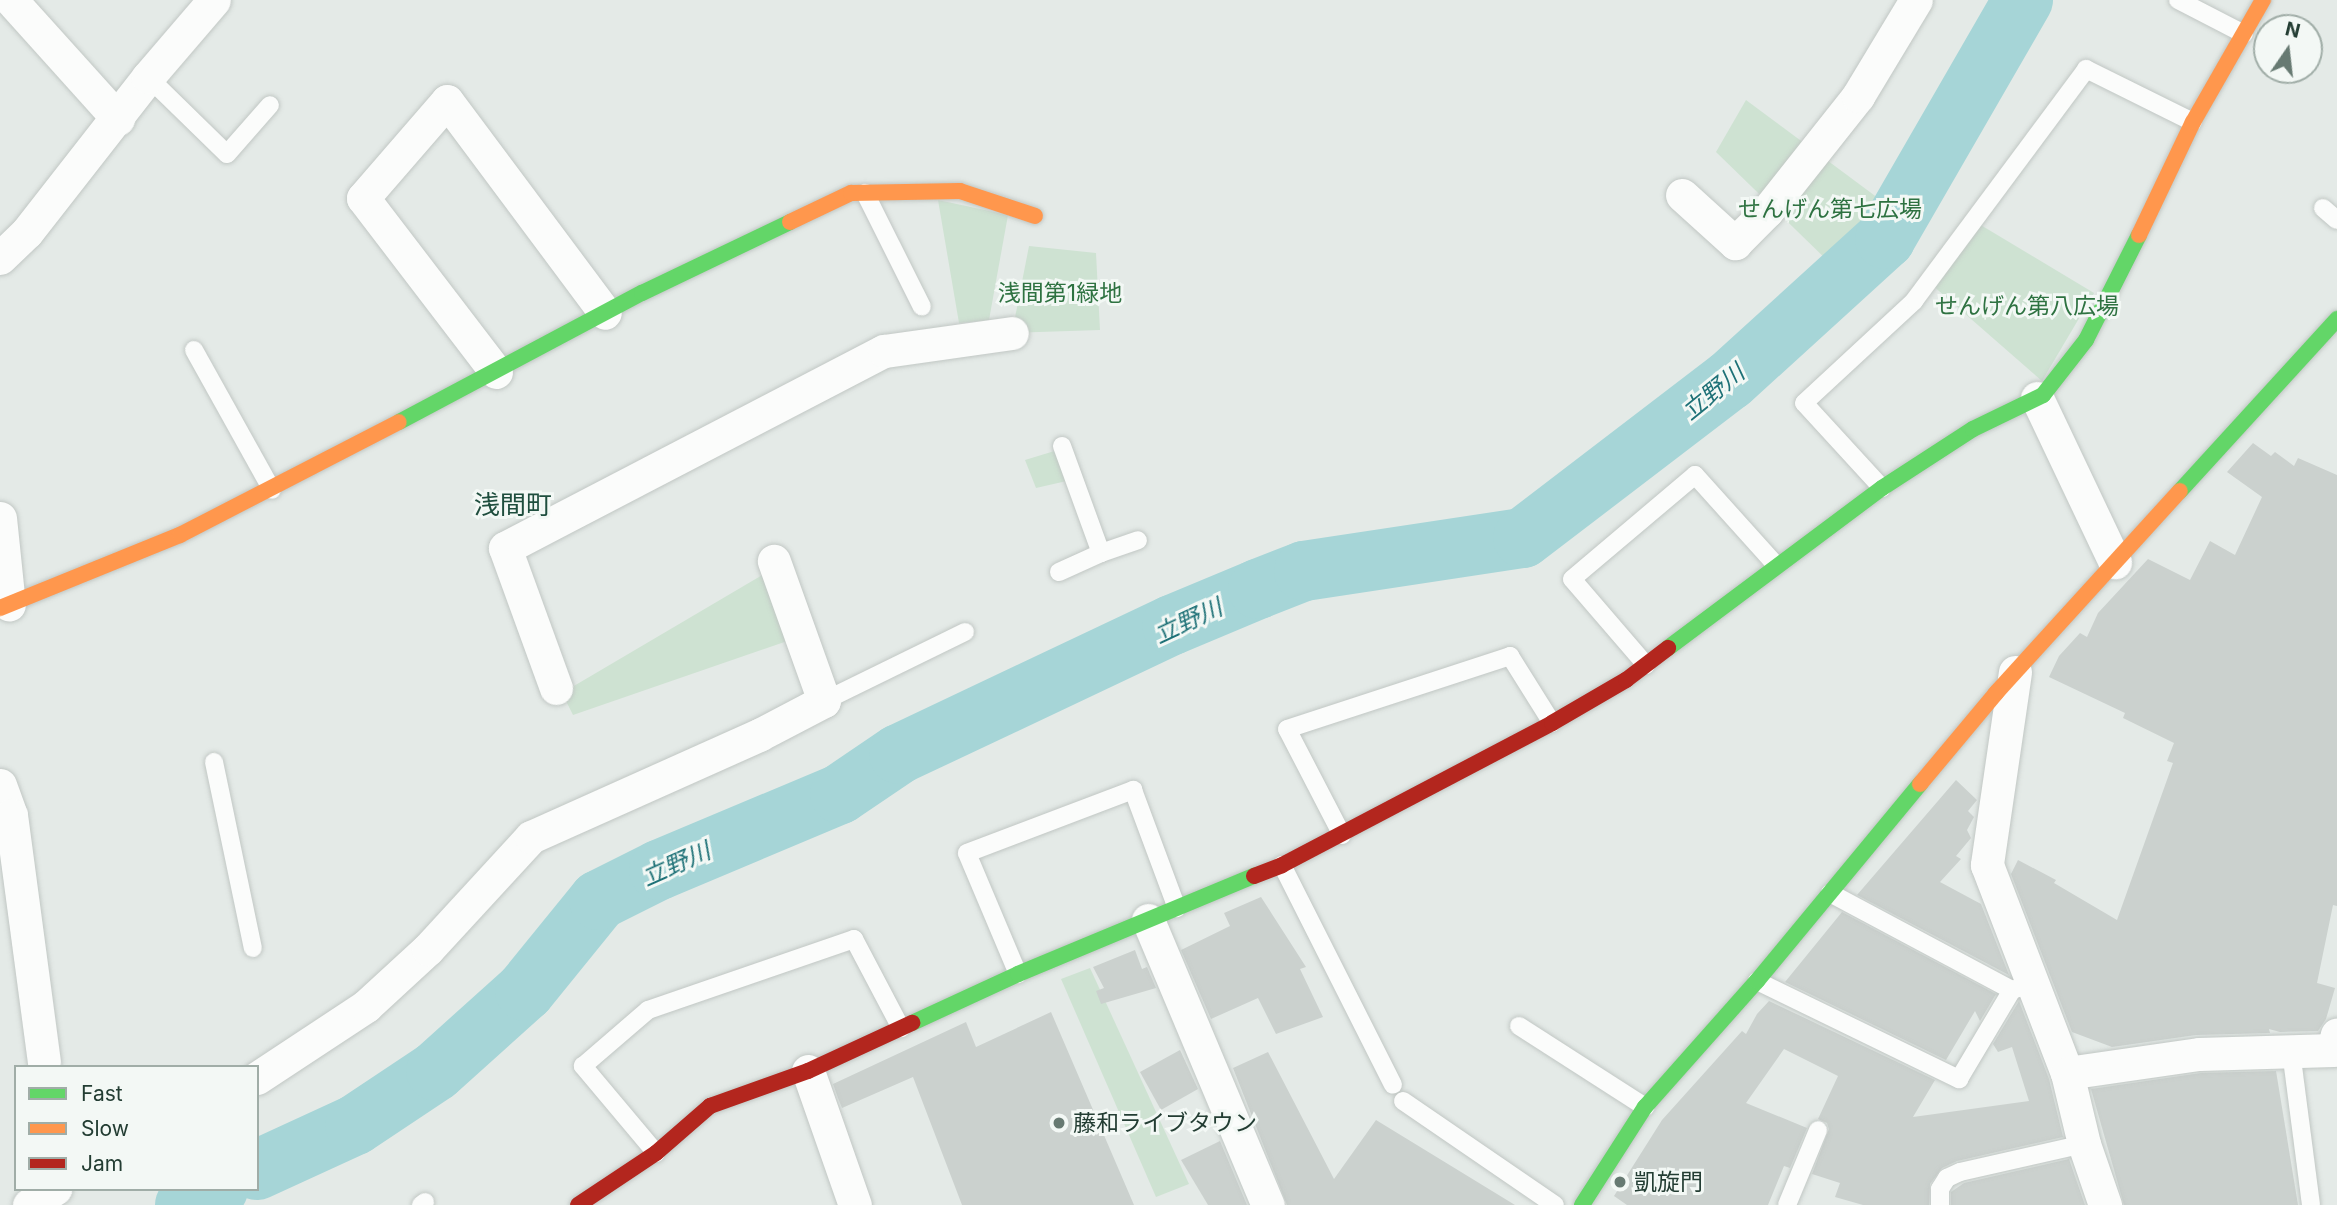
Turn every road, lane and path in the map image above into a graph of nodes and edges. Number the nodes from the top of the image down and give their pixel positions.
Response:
1 (11, 0) edge
2 (214, 0) edge
3 (1916, 0) edge
4 (2178, 0) edge
5 (2263, 0) edge
6 (2244, 34) junction
7 (148, 77) junction
8 (270, 105) dead end
9 (118, 119) junction
10 (2193, 122) junction
11 (865, 193) junction
12 (1682, 195) dead end
13 (2323, 208) dead end
14 (1035, 216) dead end
15 (2337, 220) edge
16 (0, 258) edge
17 (922, 307) dead end
18 (605, 313) junction
19 (1012, 333) dead end
20 (2330, 338) edge
21 (194, 350) dead end
22 (496, 372) junction
23 (2037, 398) junction
24 (1062, 446) dead end
25 (1882, 488) junction
26 (272, 490) junction
27 (0, 518) edge
28 (1138, 540) dead end
29 (1101, 553) junction
30 (774, 561) dead end
31 (2115, 562) junction
32 (1776, 565) junction
33 (1059, 572) dead end
34 (4, 606) edge
35 (965, 632) dead end
36 (1646, 665) junction
37 (2015, 672) junction
38 (556, 688) dead end
39 (824, 701) junction
40 (1552, 723) junction
41 (214, 762) dead end
42 (0, 785) edge
43 (1342, 835) junction
44 (1282, 865) junction
45 (11, 893) edge
46 (1830, 893) junction
47 (1162, 914) junction
48 (253, 948) dead end
49 (1018, 974) junction
50 (1758, 981) junction
51 (2022, 987) junction
52 (1519, 1026) dead end
53 (901, 1028) junction
54 (2337, 1034) edge
55 (2291, 1051) junction
56 (44, 1062) dead end
57 (808, 1071) junction
58 (2067, 1073) junction
59 (259, 1078) edge
60 (1393, 1085) dead end
61 (1403, 1101) dead end
62 (1645, 1107) junction
63 (1818, 1130) dead end
64 (2084, 1144) junction
65 (656, 1153) junction
66 (52, 1191) edge
67 (29, 1205) edge
68 (578, 1205) edge
69 (855, 1205) edge
70 (1268, 1205) edge
71 (1555, 1205) edge
72 (1582, 1205) edge
73 (1787, 1205) edge
74 (1940, 1205) edge
75 (2105, 1205) edge
76 (2311, 1205) edge

1 - 9 street
2 - 7 street
3 - 12 street
4 - 6 lane
5 - 6 street
6 - 10 street
7 - 8 lane
7 - 9 street
9 - 16 street
10 - 23 street
10 - 25 lane
11 - 14 street
11 - 17 lane
11 - 18 street
13 - 15 lane
18 - 22 street
18 - 22 street
19 - 38 street
20 - 31 street
21 - 26 lane
22 - 26 street
23 - 25 street
23 - 31 street
24 - 29 lane
25 - 32 street
26 - 34 street
27 - 34 street
28 - 29 lane
29 - 33 lane
30 - 39 street
31 - 37 street
32 - 36 street
32 - 36 lane
35 - 39 lane
36 - 40 street
37 - 46 street
37 - 51 street
39 - 59 street
40 - 43 street
40 - 43 lane
41 - 48 lane
42 - 45 street
43 - 44 street
44 - 47 street
44 - 60 lane
45 - 56 street
46 - 50 street
46 - 51 lane
47 - 49 street
47 - 49 lane
47 - 70 street
49 - 53 street
50 - 51 lane
50 - 62 street
51 - 58 street
52 - 62 lane
53 - 57 street
53 - 65 lane
54 - 55 street
55 - 58 street
55 - 76 lane
57 - 65 street
57 - 69 street
58 - 64 street
61 - 71 lane
62 - 72 street
63 - 73 lane
64 - 74 lane
64 - 75 street
65 - 68 street
66 - 67 street

